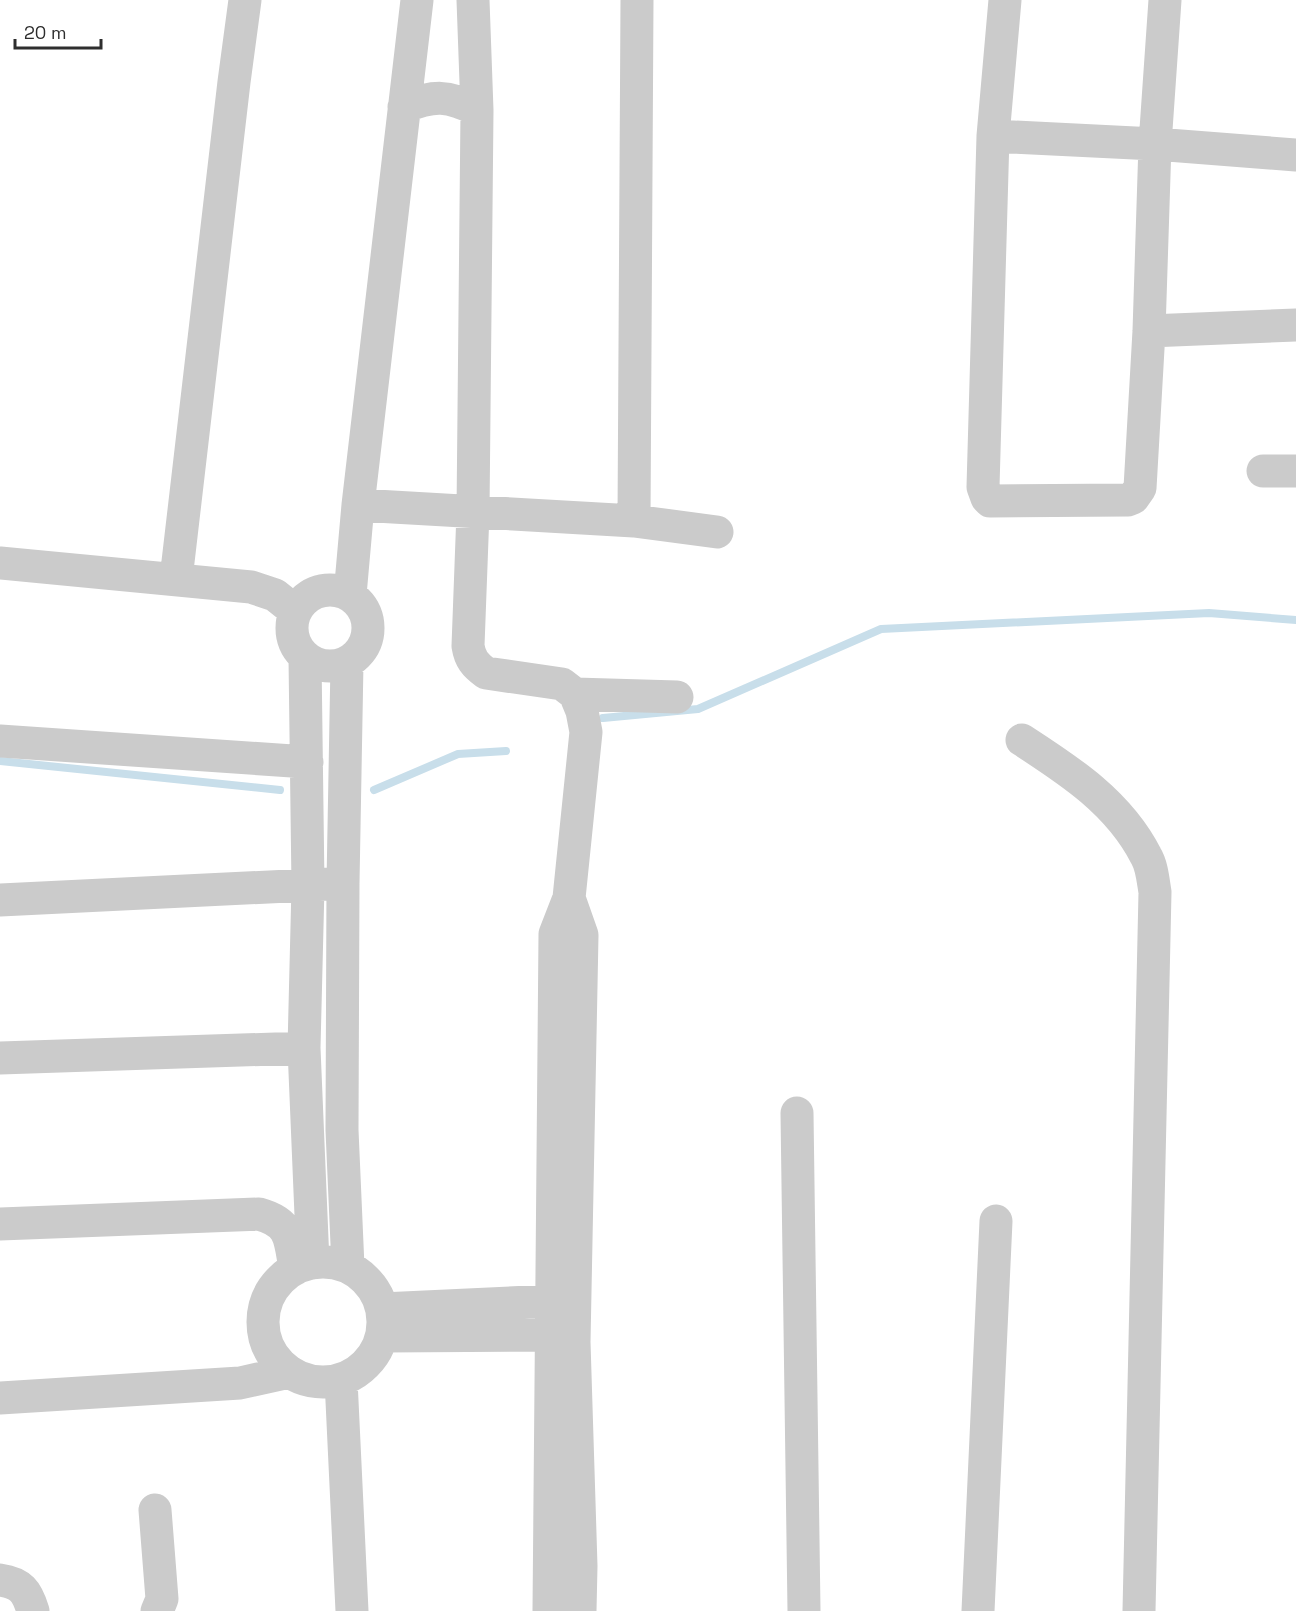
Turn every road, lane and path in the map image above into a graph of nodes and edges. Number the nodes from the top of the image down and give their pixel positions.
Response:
1 (245, 0) edge
2 (417, 0) edge
3 (473, 0) edge
4 (638, 0) edge
5 (1005, 0) edge
6 (1165, 0) edge
7 (404, 107) junction
8 (477, 110) junction
9 (993, 136) junction
10 (1155, 144) junction
11 (1296, 155) edge
12 (1296, 325) edge
13 (1149, 331) junction
14 (1263, 471) dead end
15 (1296, 471) edge
16 (358, 505) junction
17 (473, 512) junction
18 (634, 521) junction
19 (717, 532) dead end
20 (0, 563) edge
21 (176, 579) junction
22 (350, 595) junction
23 (295, 611) junction
24 (305, 658) junction
25 (347, 663) junction
26 (575, 694) junction
27 (677, 697) dead end
28 (1022, 740) dead end
29 (0, 741) edge
30 (307, 762) junction
31 (343, 883) junction
32 (308, 886) junction
33 (0, 900) edge
34 (304, 1048) junction
35 (0, 1058) edge
36 (797, 1113) dead end
37 (996, 1221) dead end
38 (0, 1224) edge
39 (304, 1266) junction
40 (348, 1267) junction
41 (563, 1300) junction
42 (382, 1323) junction
43 (563, 1335) junction
44 (316, 1378) junction
45 (0, 1398) edge
46 (155, 1510) dead end
47 (0, 1580) edge
48 (33, 1611) edge
49 (156, 1611) edge
50 (330, 1611) edge
51 (352, 1611) edge
52 (549, 1611) edge
53 (580, 1611) edge
54 (804, 1611) edge
55 (978, 1611) edge
56 (1139, 1611) edge

1 - 21 street
2 - 7 street
3 - 8 street
4 - 18 street
5 - 9 street
6 - 10 street
7 - 8 street
7 - 16 street
8 - 17 street
9 - 10 street
9 - 13 street
10 - 11 street
10 - 13 street
12 - 13 street
14 - 15 street
16 - 17 street
16 - 22 street
17 - 18 street
17 - 26 street
18 - 19 street
20 - 21 street
21 - 23 street
22 - 23 street
22 - 25 street
23 - 24 street
24 - 25 street
24 - 30 street
25 - 31 street
26 - 27 street
26 - 41 street
28 - 56 street
29 - 30 street
30 - 32 street
31 - 32 street
31 - 40 street
32 - 33 street
32 - 34 street
34 - 35 street
34 - 39 street
36 - 54 street
37 - 55 street
38 - 39 street
39 - 40 street
39 - 44 street
40 - 42 street
41 - 42 street
41 - 43 street
42 - 43 street
42 - 44 street
43 - 52 street
43 - 53 street
44 - 45 street
44 - 50 street
44 - 51 street
46 - 49 street
47 - 48 street

